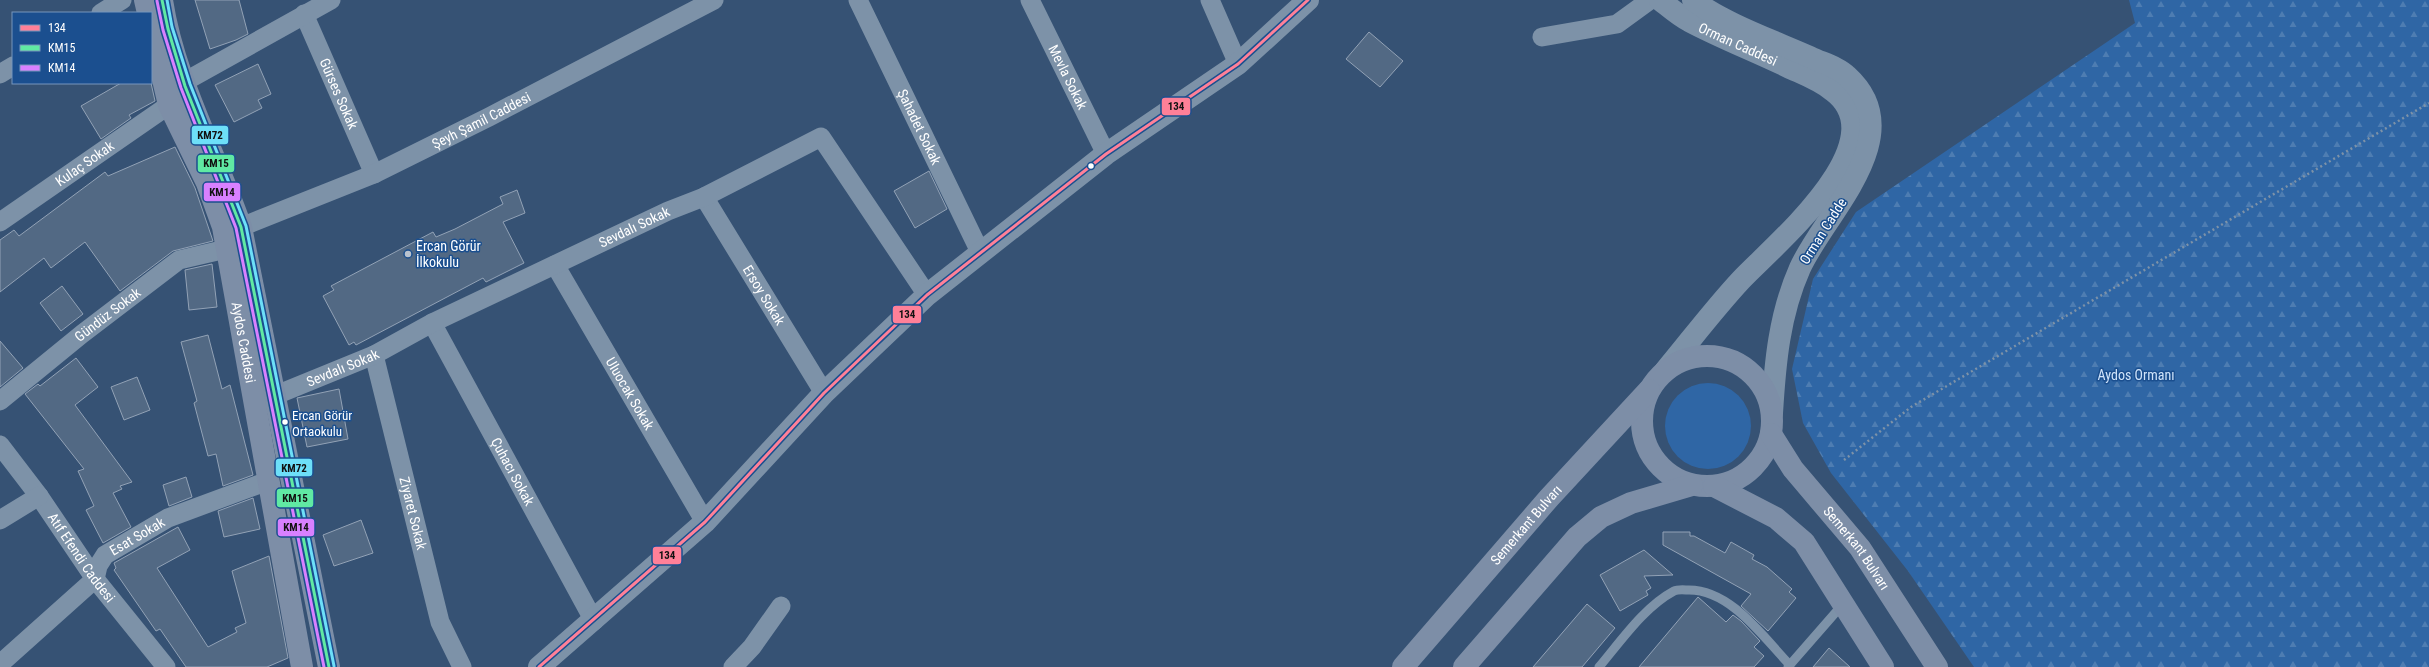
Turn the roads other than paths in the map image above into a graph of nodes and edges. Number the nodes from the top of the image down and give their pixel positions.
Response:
1 (122, 0) edge
2 (145, 0) edge
3 (162, 0) edge
4 (331, 0) edge
5 (714, 0) edge
6 (858, 0) edge
7 (1030, 0) edge
8 (1210, 0) edge
9 (1308, 0) edge
10 (1650, 0) edge
11 (1660, 0) edge
12 (1693, 0) edge
13 (690, 6) edge
14 (103, 12) edge
15 (148, 12) edge
16 (304, 14) junction
17 (152, 32) edge
18 (1542, 38) dead end
19 (1238, 64) junction
20 (12, 67) edge
21 (0, 74) edge
22 (1826, 75) junction
23 (184, 82) junction
24 (169, 105) junction
25 (1106, 154) junction
26 (374, 174) junction
27 (704, 197) junction
28 (0, 222) edge
29 (241, 227) junction
30 (226, 249) junction
31 (981, 254) junction
32 (555, 265) junction
33 (927, 295) junction
34 (432, 323) junction
35 (374, 355) junction
36 (1659, 379) junction
37 (824, 393) junction
38 (276, 395) junction
39 (0, 402) edge
40 (1771, 424) junction
41 (0, 445) edge
42 (268, 481) junction
43 (1692, 484) junction
44 (1714, 486) junction
45 (39, 496) junction
46 (0, 520) edge
47 (705, 522) junction
48 (95, 579) junction
49 (1843, 604) junction
50 (780, 606) dead end
51 (594, 621) junction
52 (0, 664) edge
53 (1789, 666) edge
54 (2, 667) edge
55 (166, 667) edge
56 (302, 667) edge
57 (329, 667) edge
58 (462, 667) edge
59 (539, 667) edge
60 (733, 667) edge
61 (1403, 667) edge
62 (1464, 667) edge
63 (1599, 667) edge
64 (1883, 667) edge
65 (1937, 667) edge

1 - 14 street
2 - 15 main road
3 - 23 main road, Aydos Caddesi
4 - 16 street
5 - 13 street, Şeyh Şamil Caddesi
6 - 31 street, Şahadet Sokak
7 - 25 street, Mevla Sokak
8 - 19 street
9 - 19 street
10 - 18 street
11 - 22 street, Orman Caddesi
12 - 22 street, Orman Caddesi
13 - 26 street, Şeyh Şamil Caddesi
16 - 23 street
16 - 26 street, Gürses Sokak
17 - 24 main road, Aydos Caddesi
19 - 25 street
20 - 21 street
22 - 36 street, Orman Cadde
22 - 40 street, Orman Cadde
23 - 24 street
23 - 29 main road, Aydos Caddesi
24 - 28 street, Kulaç Sokak
24 - 30 main road, Aydos Caddesi
25 - 31 street
26 - 29 street, Şeyh Şamil Caddesi
27 - 32 street, Sevdalı Sokak
27 - 33 street, Sevdalı Sokak
27 - 37 street, Ersoy Sokak
29 - 38 main road, Aydos Caddesi
30 - 39 street, Gündüz Sokak
30 - 42 main road, Aydos Caddesi
31 - 33 street
32 - 34 street, Sevdalı Sokak
32 - 47 street, Uluocak Sokak
33 - 37 street
34 - 35 street, Sevdalı Sokak
34 - 51 street, Çuhacı Sokak
35 - 38 street, Sevdalı Sokak
35 - 58 street, Ziyaret Sokak
36 - 40 main road
36 - 43 main road
36 - 61 main road, Semerkant Bulvarı
37 - 47 street
38 - 57 main road, Aydos Caddesi
40 - 44 main road
40 - 65 main road, Semerkant Bulvarı
41 - 45 street, Atıf Efendi Caddesi
42 - 48 street, Esat Sokak
42 - 56 main road, Aydos Caddesi
43 - 44 main road
43 - 62 main road
44 - 49 main road
45 - 46 street
45 - 48 street, Atıf Efendi Caddesi
47 - 51 street
48 - 52 street, Esat Sokak
48 - 55 street, Atıf Efendi Caddesi
49 - 53 lane
49 - 64 main road
50 - 60 street
51 - 59 street
52 - 54 street
53 - 63 lane

